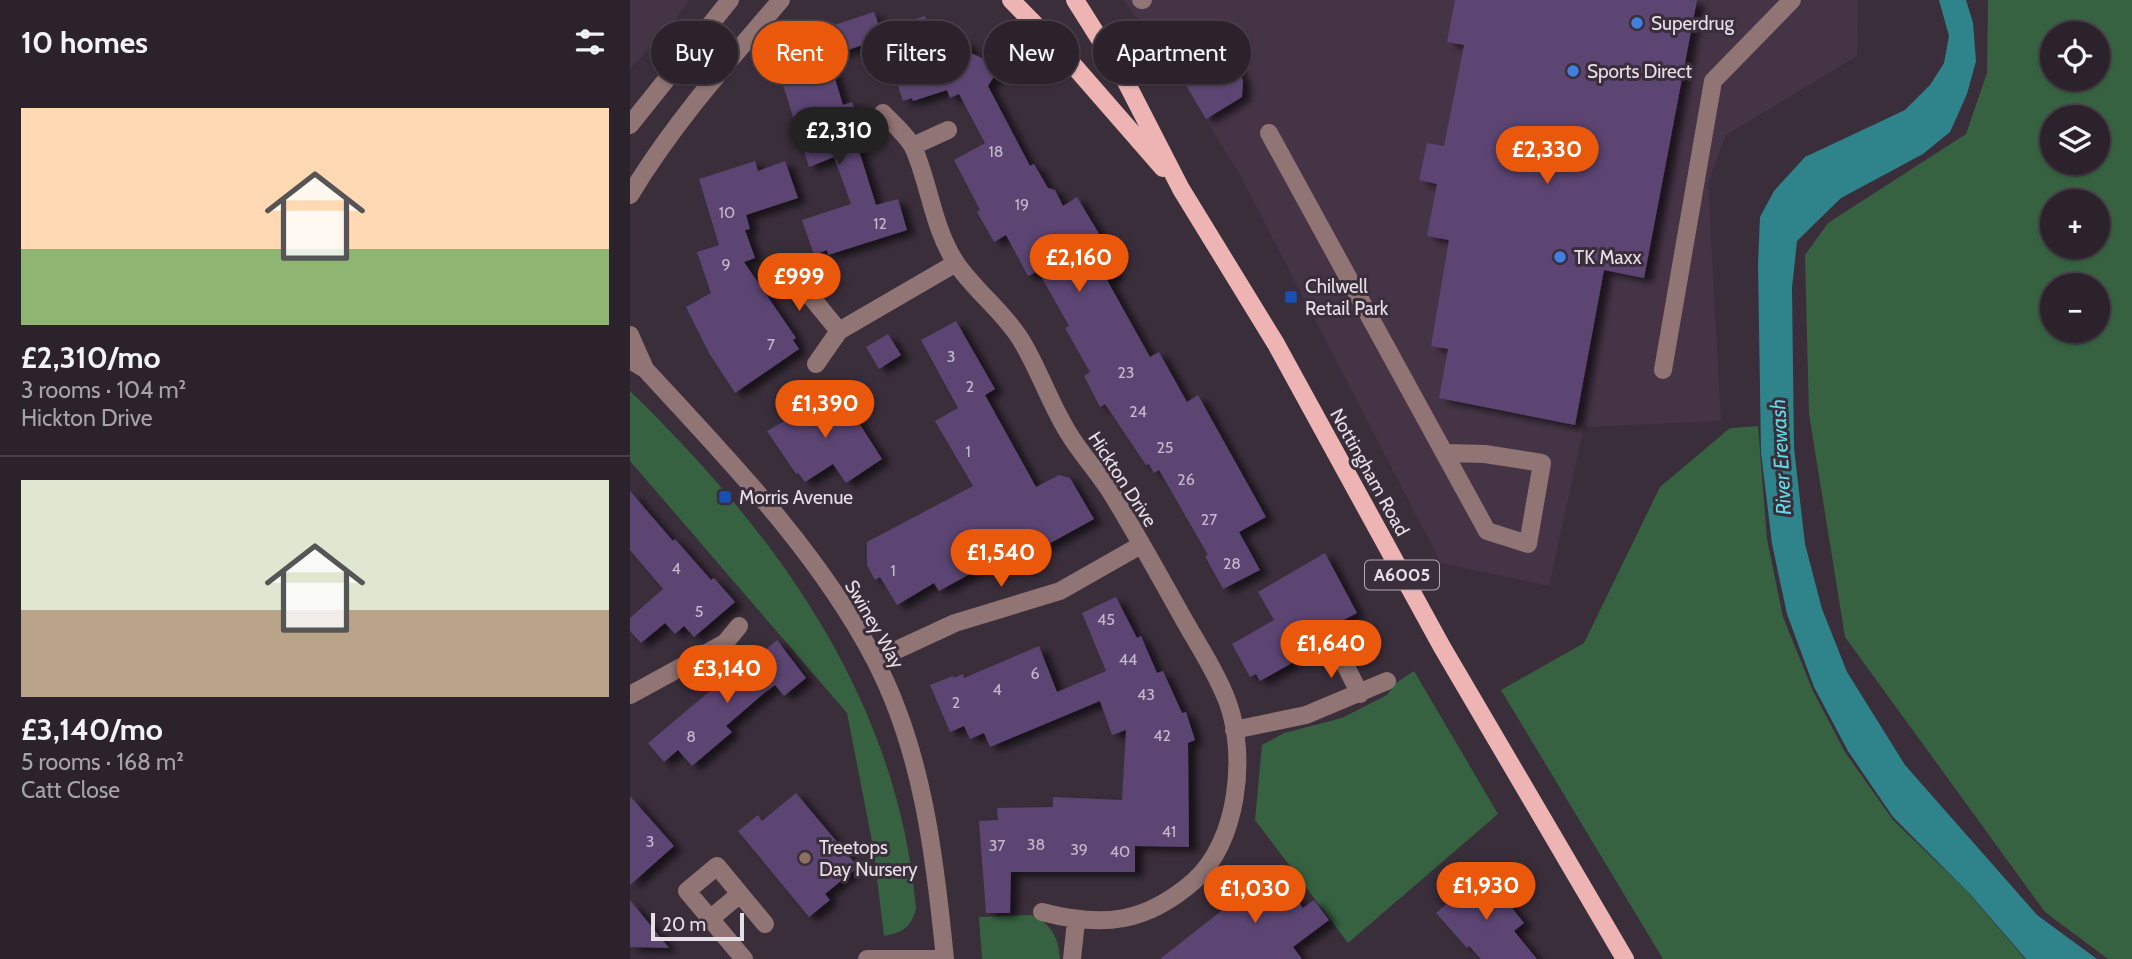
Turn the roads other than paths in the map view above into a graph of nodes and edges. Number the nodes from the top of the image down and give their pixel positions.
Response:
1 (730, 0) edge
2 (781, 0) edge
3 (1011, 0) edge
4 (1075, 0) edge
5 (1792, 0) edge
6 (883, 113) dead end
7 (630, 125) edge
8 (947, 130) dead end
9 (1269, 133) dead end
10 (913, 146) junction
11 (1181, 189) junction
12 (630, 195) edge
13 (956, 263) junction
14 (789, 270) dead end
15 (839, 331) junction
16 (630, 335) edge
17 (637, 364) edge
18 (816, 364) dead end
19 (1663, 370) dead end
20 (1447, 453) junction
21 (1141, 545) junction
22 (739, 626) dead end
23 (1337, 649) dead end
24 (875, 660) junction
25 (1387, 681) dead end
26 (1360, 694) junction
27 (630, 695) edge
28 (1234, 730) junction
29 (740, 894) junction
30 (1042, 912) dead end
31 (710, 919) junction
32 (1076, 921) junction
33 (765, 924) dead end
34 (744, 959) edge
35 (867, 959) edge
36 (945, 959) edge
37 (1072, 959) edge
38 (1625, 959) edge

1 - 7 street
2 - 12 street
3 - 11 main road, Nottingham Road / A6005
4 - 11 main road, Nottingham Road / A6005
5 - 19 street
6 - 10 street, Hickton Drive
8 - 10 street
9 - 20 street
10 - 13 street, Hickton Drive
11 - 38 main road, Nottingham Road / A6005
13 - 15 street
13 - 21 street, Hickton Drive
14 - 15 street
15 - 18 street
16 - 17 street, Swiney Way
17 - 24 street, Swiney Way
20 - 20 street
21 - 24 street
21 - 28 street, Hickton Drive
22 - 27 street
23 - 26 street
24 - 36 street, Swiney Way
25 - 26 street
26 - 28 street
28 - 32 street, Hickton Drive
29 - 31 street
29 - 31 street
29 - 33 street
30 - 32 street, Hickton Drive
31 - 34 street
32 - 37 street
35 - 36 street

